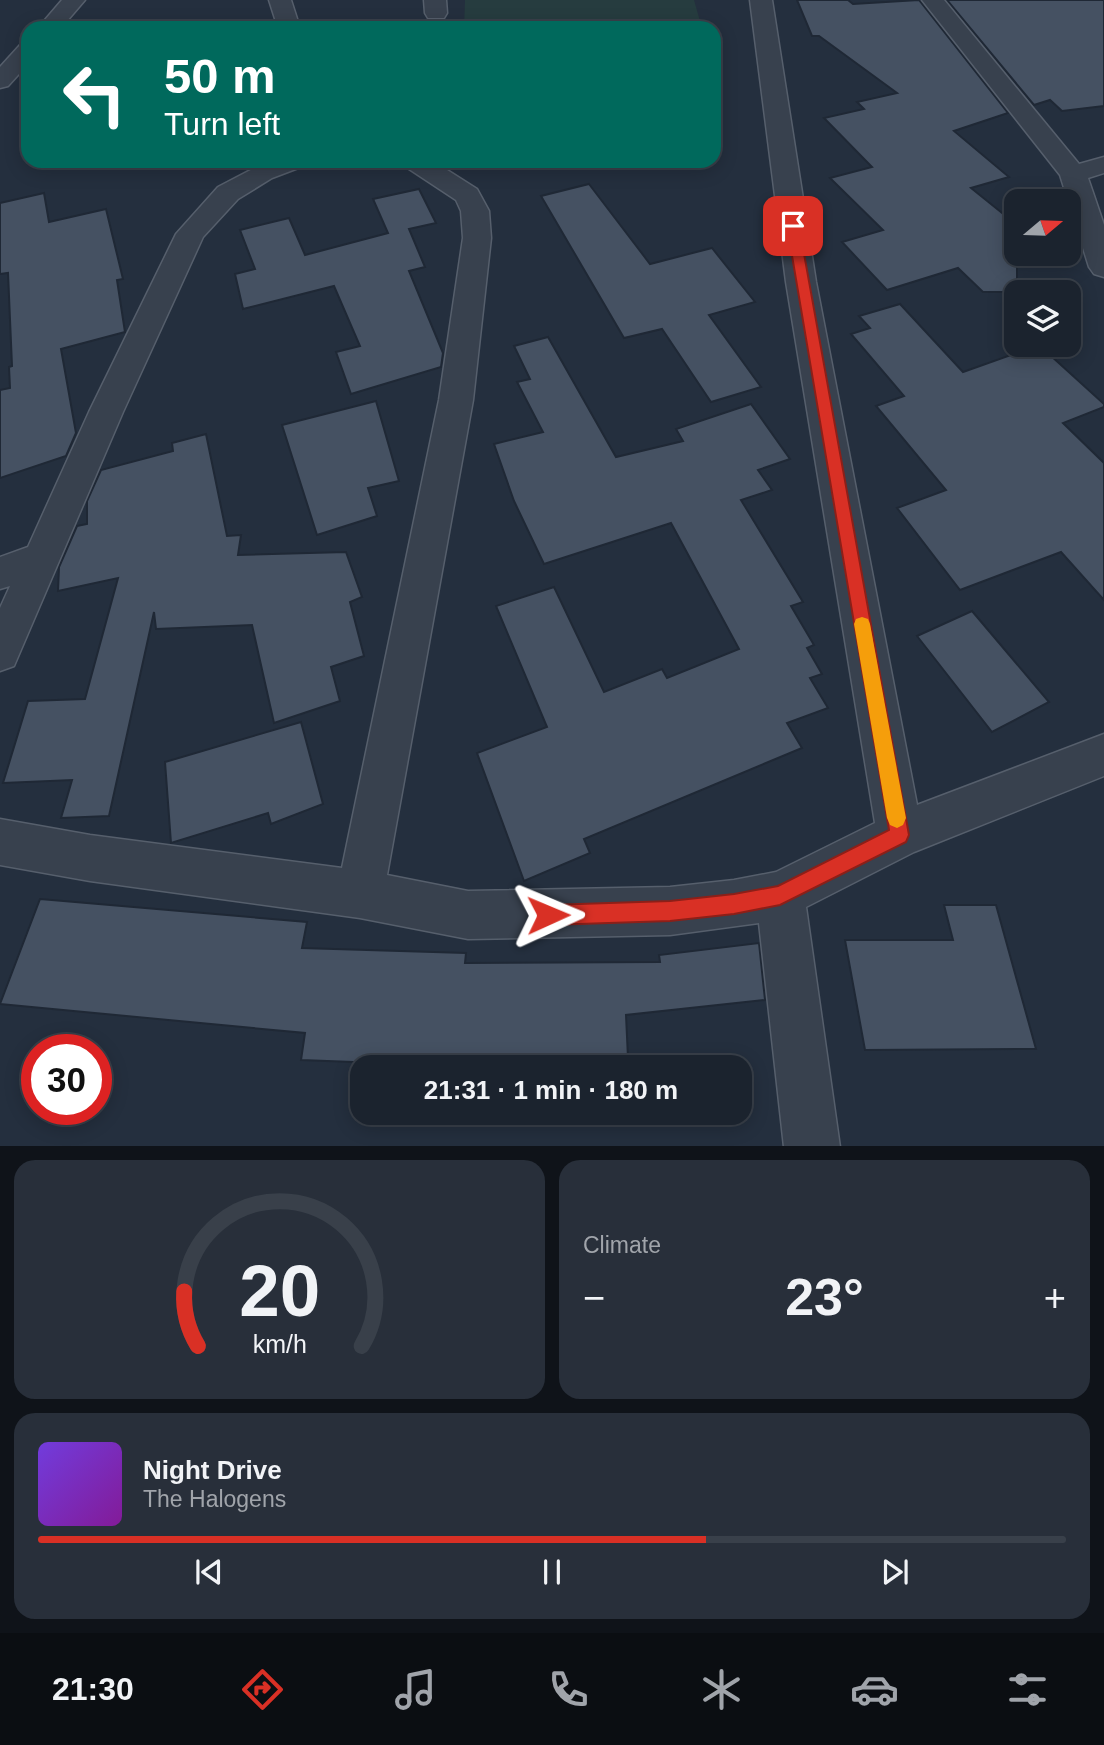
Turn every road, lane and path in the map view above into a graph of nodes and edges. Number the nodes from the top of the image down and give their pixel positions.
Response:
1 (74, 0) edge
2 (280, 0) edge
3 (761, 0) edge
4 (933, 0) edge
5 (54, 21) edge
6 (286, 21) edge
7 (21, 58) edge
8 (0, 81) edge
9 (1104, 165) edge
10 (274, 168) edge
11 (426, 168) edge
12 (1073, 174) junction
13 (1104, 267) edge
14 (42, 558) junction
15 (0, 573) edge
16 (0, 653) edge
17 (1104, 755) edge
18 (900, 835) junction
19 (0, 842) edge
20 (360, 894) junction
21 (780, 895) junction
22 (813, 1146) edge

1 - 5 street
2 - 6 street
3 - 18 street
4 - 12 street
7 - 8 street
9 - 12 street
10 - 14 street
11 - 20 street
12 - 13 street
14 - 15 street
14 - 16 street
17 - 18 street
18 - 21 street
19 - 20 street
20 - 21 street
21 - 22 street

